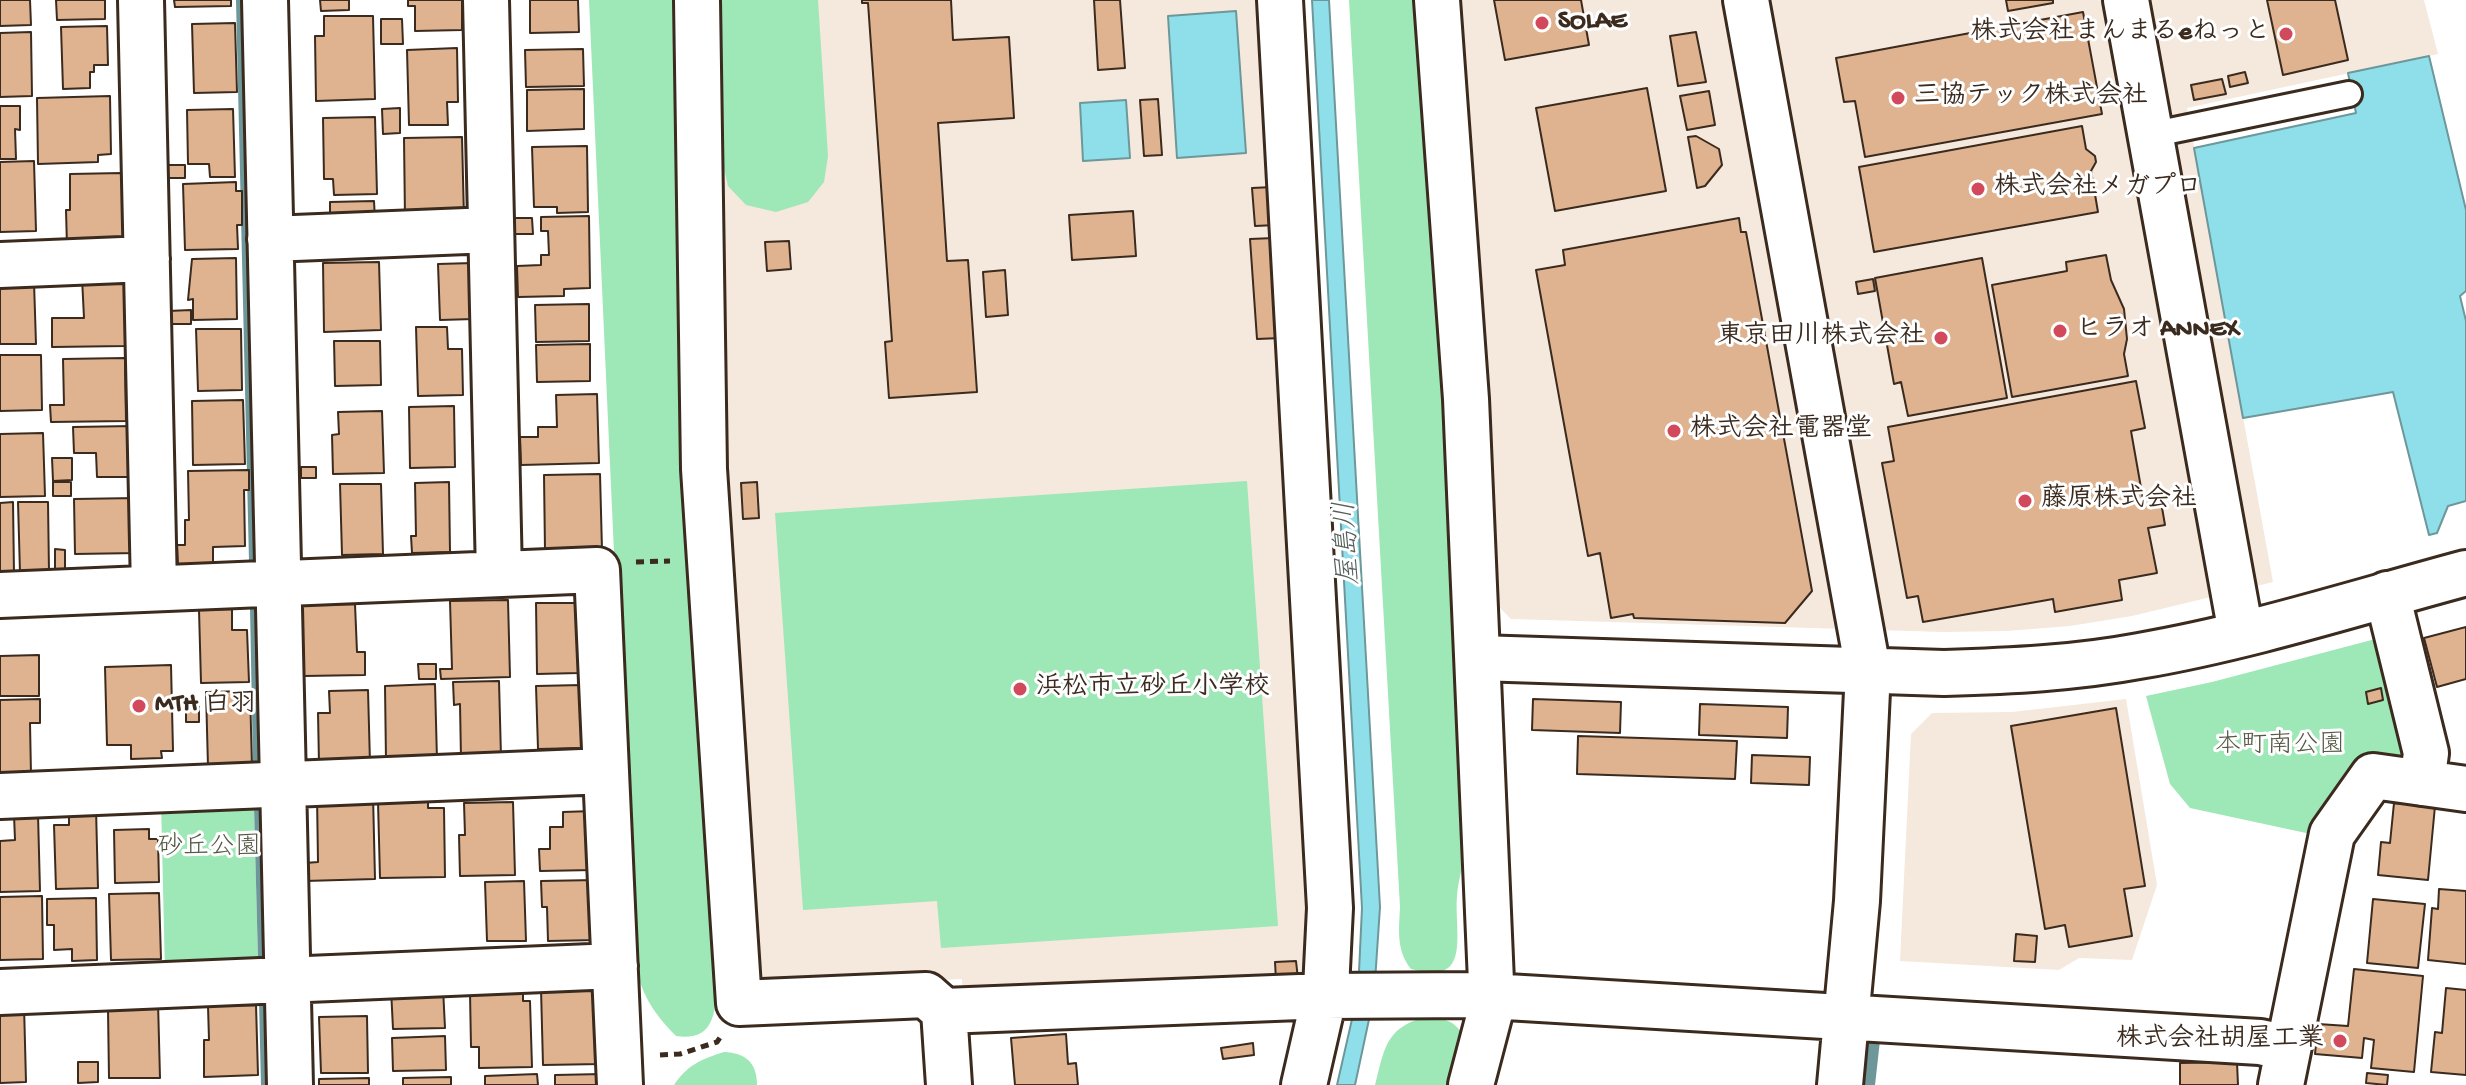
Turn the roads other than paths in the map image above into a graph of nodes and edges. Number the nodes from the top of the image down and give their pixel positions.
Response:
1 (141, 0) edge
2 (265, 0) edge
3 (486, 0) edge
4 (697, 0) edge
5 (1280, 0) edge
6 (1437, 0) edge
7 (1746, 0) edge
8 (2126, 0) edge
9 (2349, 94) dead end
10 (2150, 135) junction
11 (491, 230) junction
12 (270, 239) junction
13 (147, 259) junction
14 (0, 265) edge
15 (2466, 573) edge
16 (499, 574) junction
17 (278, 583) junction
18 (154, 588) junction
19 (2387, 594) junction
20 (0, 595) edge
21 (2241, 633) junction
22 (1478, 658) junction
23 (1868, 670) junction
24 (606, 771) junction
25 (2422, 783) junction
26 (283, 785) junction
27 (2466, 789) edge
28 (0, 796) edge
29 (615, 966) junction
30 (288, 980) junction
31 (0, 992) edge
32 (1332, 996) junction
33 (1492, 996) junction
34 (944, 1011) junction
35 (1846, 1017) junction
36 (2284, 1066) edge
37 (620, 1071) edge
38 (290, 1085) edge
39 (949, 1085) edge
40 (1304, 1085) edge
41 (1471, 1085) edge
42 (1840, 1085) edge

1 - 13 street
2 - 12 street
3 - 11 street
4 - 34 street
5 - 32 street
6 - 22 street
7 - 23 street
8 - 10 street
9 - 10 lane
10 - 21 street
11 - 12 street
11 - 16 street
12 - 17 street
13 - 14 street
13 - 18 street
15 - 19 street
16 - 17 street
16 - 24 street
17 - 18 street
17 - 26 street
18 - 20 street
19 - 21 street
19 - 25 street
21 - 23 street
22 - 23 street
22 - 33 street
23 - 35 street
24 - 26 street
24 - 29 street
25 - 27 street
25 - 36 street
26 - 28 street
26 - 30 street
29 - 30 street
29 - 37 street
30 - 31 street
30 - 38 street
32 - 33 street
32 - 34 street
32 - 40 street
33 - 35 street
33 - 41 street
34 - 39 street
35 - 36 street
35 - 42 street

